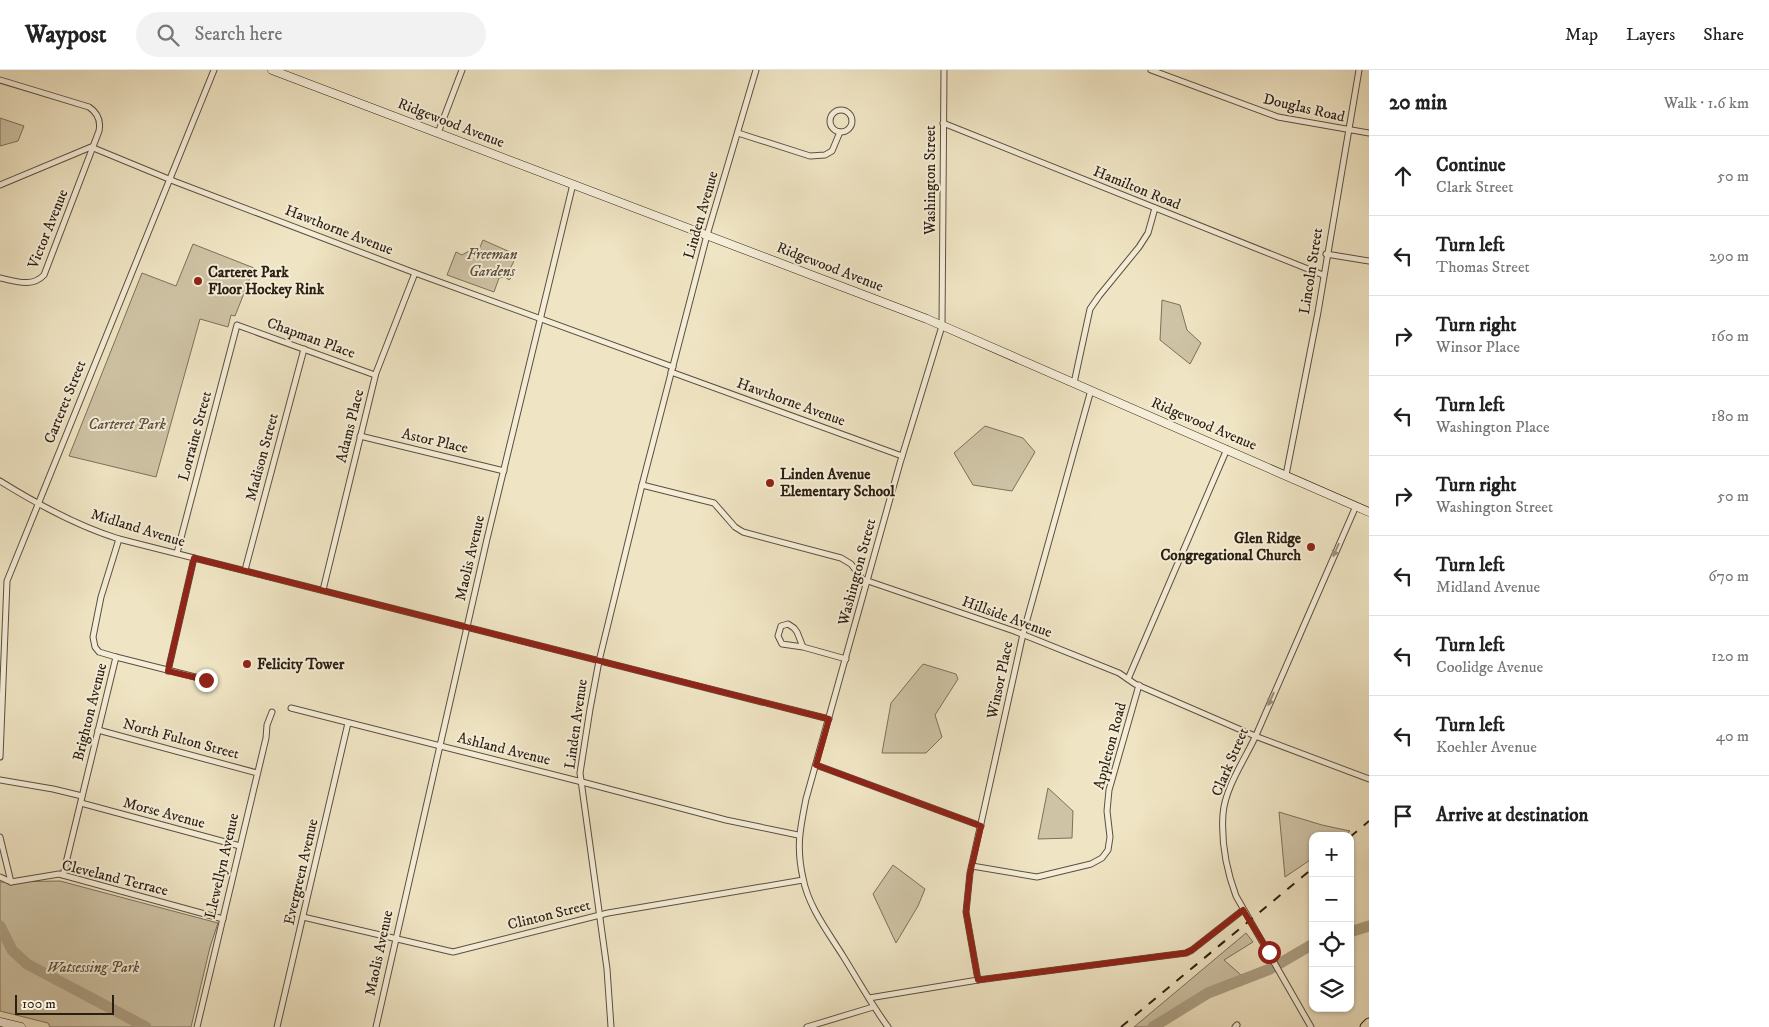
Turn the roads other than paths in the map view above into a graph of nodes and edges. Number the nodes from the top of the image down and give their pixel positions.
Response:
1 (214, 70) edge
2 (272, 70) edge
3 (462, 70) edge
4 (756, 70) edge
5 (944, 70) edge
6 (1151, 70) edge
7 (1358, 70) edge
8 (282, 72) edge
9 (0, 80) edge
10 (942, 123) junction
11 (1348, 131) junction
12 (840, 132) junction
13 (438, 133) junction
14 (738, 133) junction
15 (1369, 134) edge
16 (93, 148) junction
17 (170, 179) junction
18 (0, 184) edge
19 (573, 184) junction
20 (1155, 208) junction
21 (707, 235) junction
22 (1326, 254) junction
23 (1369, 262) edge
24 (415, 273) junction
25 (1323, 275) junction
26 (0, 278) edge
27 (541, 319) junction
28 (237, 325) joint
29 (942, 326) junction
30 (304, 349) junction
31 (672, 370) junction
32 (375, 375) junction
33 (1074, 383) junction
34 (1090, 390) junction
35 (360, 436) junction
36 (1227, 449) junction
37 (902, 456) junction
38 (504, 470) junction
39 (1286, 475) junction
40 (0, 481) edge
41 (642, 485) junction
42 (39, 505) junction
43 (1356, 506) junction
44 (1369, 512) edge
45 (119, 539) junction
46 (177, 553) junction
47 (194, 558) junction
48 (245, 570) junction
49 (867, 581) junction
50 (323, 590) junction
51 (0, 598) edge
52 (6, 602) junction
53 (467, 626) junction
54 (1023, 634) junction
55 (803, 647) junction
56 (116, 657) junction
57 (846, 659) junction
58 (599, 661) junction
59 (168, 671) junction
60 (1128, 679) junction
61 (206, 680) dead end
62 (1139, 685) junction
63 (1, 690) edge
64 (291, 708) dead end
65 (272, 712) dead end
66 (829, 719) junction
67 (348, 723) junction
68 (98, 730) junction
69 (1255, 736) junction
70 (439, 746) junction
71 (0, 757) edge
72 (816, 765) junction
73 (257, 773) junction
74 (1369, 779) edge
75 (0, 780) edge
76 (582, 782) junction
77 (82, 796) junction
78 (81, 803) junction
79 (981, 826) junction
80 (798, 835) junction
81 (0, 837) edge
82 (240, 846) junction
83 (972, 866) junction
84 (63, 876) junction
85 (0, 877) edge
86 (803, 880) junction
87 (12, 882) junction
88 (1243, 910) junction
89 (600, 915) junction
90 (303, 917) junction
91 (223, 919) junction
92 (395, 938) junction
93 (978, 980) junction
94 (869, 998) junction
95 (873, 1006) junction
96 (0, 1022) edge
97 (1369, 1023) edge
98 (20, 1027) edge
99 (197, 1027) edge
100 (277, 1027) edge
101 (376, 1027) edge
102 (611, 1027) edge
103 (807, 1027) edge
104 (888, 1027) edge
105 (1311, 1027) edge
106 (1365, 1027) edge

1 - 17 street, Carteret Street
2 - 8 street, Ridgewood Avenue
3 - 13 street
4 - 14 street, Linden Avenue
5 - 10 street, Washington Street
6 - 11 street, Douglas Road
7 - 11 street, Lincoln Street
8 - 13 street, Ridgewood Avenue
9 - 16 street, Victor Avenue
10 - 20 street, Hamilton Road
10 - 29 street, Washington Street
11 - 15 street, Douglas Road
11 - 22 street, Lincoln Street
12 - 12 street
12 - 14 street
13 - 19 street, Ridgewood Avenue
14 - 21 street, Linden Avenue
16 - 17 street, Hawthorne Avenue
16 - 18 street
16 - 26 street, Victor Avenue
17 - 24 street, Hawthorne Avenue
17 - 42 street, Carteret Street
19 - 21 street, Ridgewood Avenue
19 - 27 street, Maolis Avenue
20 - 25 street, Hamilton Road
20 - 33 street
21 - 29 street, Ridgewood Avenue
21 - 31 street, Linden Avenue
22 - 23 street
22 - 25 street, Lincoln Street
24 - 27 street, Hawthorne Avenue
24 - 32 street, Adams Place
25 - 39 street, Lincoln Street
27 - 31 street, Hawthorne Avenue
27 - 38 street, Maolis Avenue
28 - 30 street, Chapman Place
28 - 46 street, Lorraine Street
29 - 33 street, Ridgewood Avenue
29 - 37 street, Washington Street
30 - 32 street, Chapman Place
30 - 48 street, Madison Street
31 - 37 street, Hawthorne Avenue
31 - 41 street, Linden Avenue
32 - 35 street, Adams Place
33 - 34 street, Ridgewood Avenue
34 - 36 street, Ridgewood Avenue
34 - 54 street, Winsor Place
35 - 38 street, Astor Place
35 - 50 street, Adams Place
36 - 39 street, Ridgewood Avenue
36 - 60 street
37 - 49 street, Washington Street
38 - 53 street, Maolis Avenue
39 - 43 street, Ridgewood Avenue
40 - 42 street, Midland Avenue
41 - 49 street, Hillside Avenue
41 - 58 street, Linden Avenue
42 - 45 street, Midland Avenue
42 - 52 street, Carteret Street
43 - 44 street, Ridgewood Avenue
43 -> 69 street, Clark Street
45 - 46 street, Midland Avenue
45 - 56 street, Brighton Avenue
46 - 47 street, Midland Avenue
47 - 48 street, Midland Avenue
47 - 59 street
48 - 50 street, Midland Avenue
49 - 54 street, Hillside Avenue
49 - 57 street, Washington Street
50 - 53 street, Midland Avenue
51 - 52 street
52 - 63 street, Carteret Street
53 - 58 street, Midland Avenue
53 - 70 street, Maolis Avenue
54 - 60 street, Hillside Avenue
54 - 79 street, Winsor Place
55 - 55 street
55 - 57 street
56 - 59 street
56 - 68 street, Brighton Avenue
57 - 66 street, Washington Street
58 - 66 street, Midland Avenue
58 - 76 street, Linden Avenue
59 - 61 street
60 - 62 street, Hillside Avenue
62 - 69 street, Hillside Avenue
62 - 83 street, Appleton Road
63 - 71 street, Carteret Street
64 - 67 street, Ashland Avenue
65 - 73 street, Llewellyn Avenue
66 - 72 street, Washington Street
67 - 70 street, Ashland Avenue
67 - 90 street, Evergreen Avenue
68 - 73 street, North Fulton Street
68 - 77 street, Brighton Avenue
69 - 74 street, Hillside Avenue
69 - 88 street, Clark Street
70 - 76 street, Ashland Avenue
70 - 92 street, Maolis Avenue
72 - 79 street
72 - 80 street, Washington Street
73 - 82 street, Llewellyn Avenue
75 - 77 street
76 - 80 street, Ashland Avenue
76 - 89 street, Linden Avenue
77 - 78 street, Brighton Avenue
78 - 82 street, Morse Avenue
78 - 84 street, Brighton Avenue
79 - 83 street, Winsor Place
80 - 86 street, Washington Street
81 - 87 street
82 - 91 street, Llewellyn Avenue
83 - 93 street, Winsor Place
84 - 87 street, Cleveland Terrace
84 - 91 street, Cleveland Terrace
85 - 87 street
86 - 89 street, Clinton Street
86 - 94 street, Washington Street
88 - 93 street
88 - 105 street, Clark Street
89 - 92 street, Clinton Street
89 - 102 street, Linden Avenue
90 - 92 street, Clinton Street
90 - 100 street, Evergreen Avenue
91 - 99 street, Llewellyn Avenue
92 - 101 street, Maolis Avenue
93 - 94 street
94 - 95 street, Washington Street
95 - 103 street
95 - 104 street, Washington Street
96 - 98 street
97 - 106 main road

